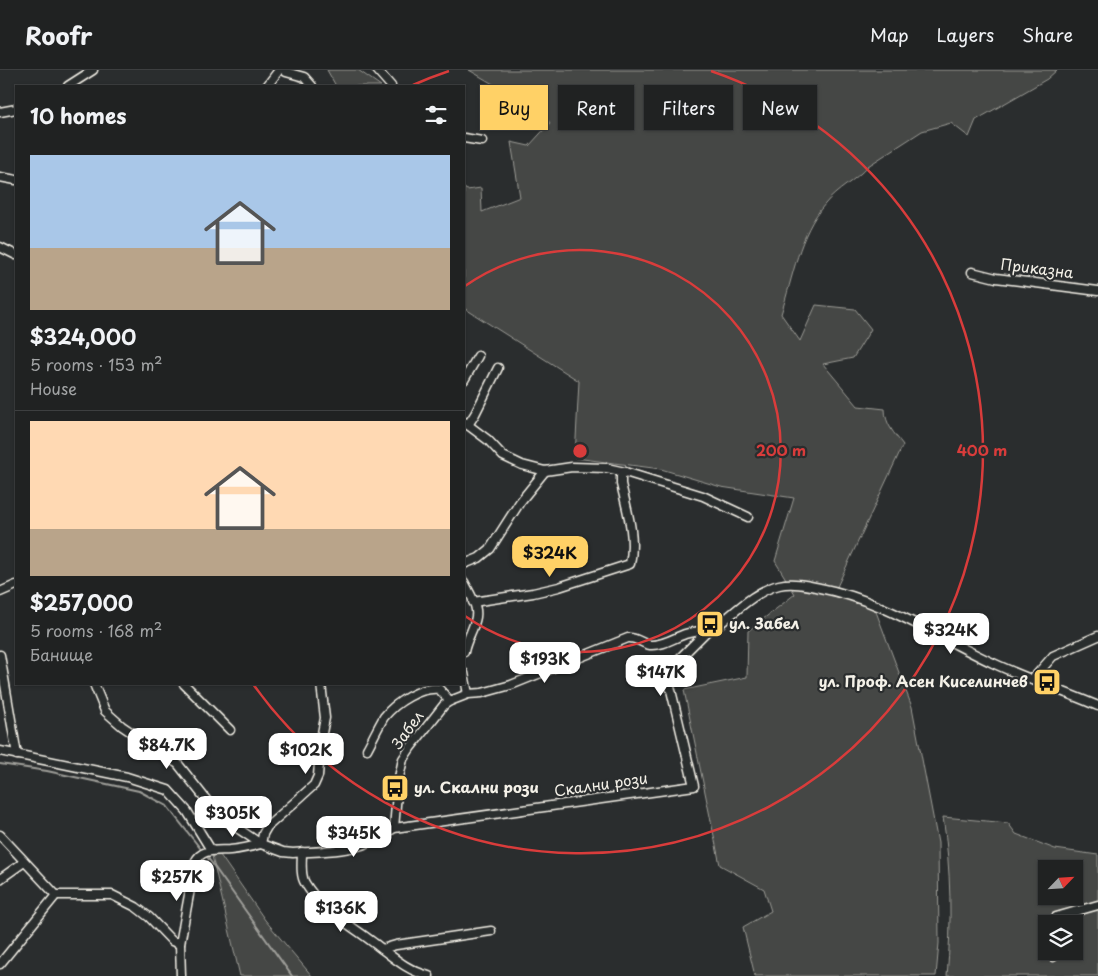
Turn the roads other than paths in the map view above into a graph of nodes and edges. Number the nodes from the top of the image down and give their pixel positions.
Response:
1 (93, 70) edge
2 (279, 70) edge
3 (285, 70) edge
4 (305, 70) edge
5 (377, 70) edge
6 (311, 84) edge
7 (70, 85) edge
8 (268, 85) edge
9 (390, 85) edge
10 (15, 109) edge
11 (0, 111) edge
12 (465, 138) edge
13 (482, 141) dead end
14 (0, 177) edge
15 (15, 180) edge
16 (0, 247) edge
17 (15, 254) edge
18 (972, 272) dead end
19 (1098, 291) edge
20 (478, 356) dead end
21 (498, 368) dead end
22 (465, 378) edge
23 (467, 427) edge
24 (545, 471) junction
25 (625, 472) junction
26 (748, 518) dead end
27 (465, 564) edge
28 (465, 584) edge
29 (15, 585) edge
30 (0, 592) edge
31 (473, 602) junction
32 (710, 629) junction
33 (1098, 636) edge
34 (465, 640) edge
35 (0, 655) edge
36 (465, 678) edge
37 (1032, 680) junction
38 (94, 685) edge
39 (185, 685) edge
40 (321, 685) edge
41 (468, 694) junction
42 (450, 700) junction
43 (1098, 706) edge
44 (230, 730) dead end
45 (367, 749) dead end
46 (0, 751) edge
47 (17, 755) junction
48 (394, 828) junction
49 (0, 835) edge
50 (261, 844) junction
51 (211, 850) junction
52 (302, 852) junction
53 (24, 862) junction
54 (0, 879) edge
55 (56, 895) junction
56 (1098, 905) edge
57 (1060, 915) edge
58 (491, 931) dead end
59 (180, 944) junction
60 (382, 949) junction
61 (0, 964) edge
62 (180, 976) edge
63 (430, 976) edge

1 - 7 street
2 - 8 street
3 - 6 street
4 - 6 street
5 - 9 street
10 - 11 street
12 - 13 street
14 - 15 street
16 - 17 street
18 - 19 street, Приказна
20 - 22 street
21 - 23 street
23 - 24 street
24 - 25 street
24 - 27 street
25 - 26 street
25 - 31 street
28 - 31 street
29 - 30 street
31 - 34 street
32 - 37 street
32 - 41 street
32 - 48 street, Скални рози
33 - 37 street
35 - 47 street
36 - 41 street
37 - 43 street
38 - 50 street
39 - 44 street
40 - 50 street
41 - 42 street
42 - 45 street
42 - 48 street, Забел
46 - 47 street
47 - 51 street
48 - 52 street
49 - 53 street
50 - 51 street
50 - 52 street
51 - 59 street
52 - 60 street
53 - 54 street
53 - 55 street
55 - 59 street
55 - 61 street
56 - 57 street
58 - 60 street
59 - 62 street
60 - 63 street

